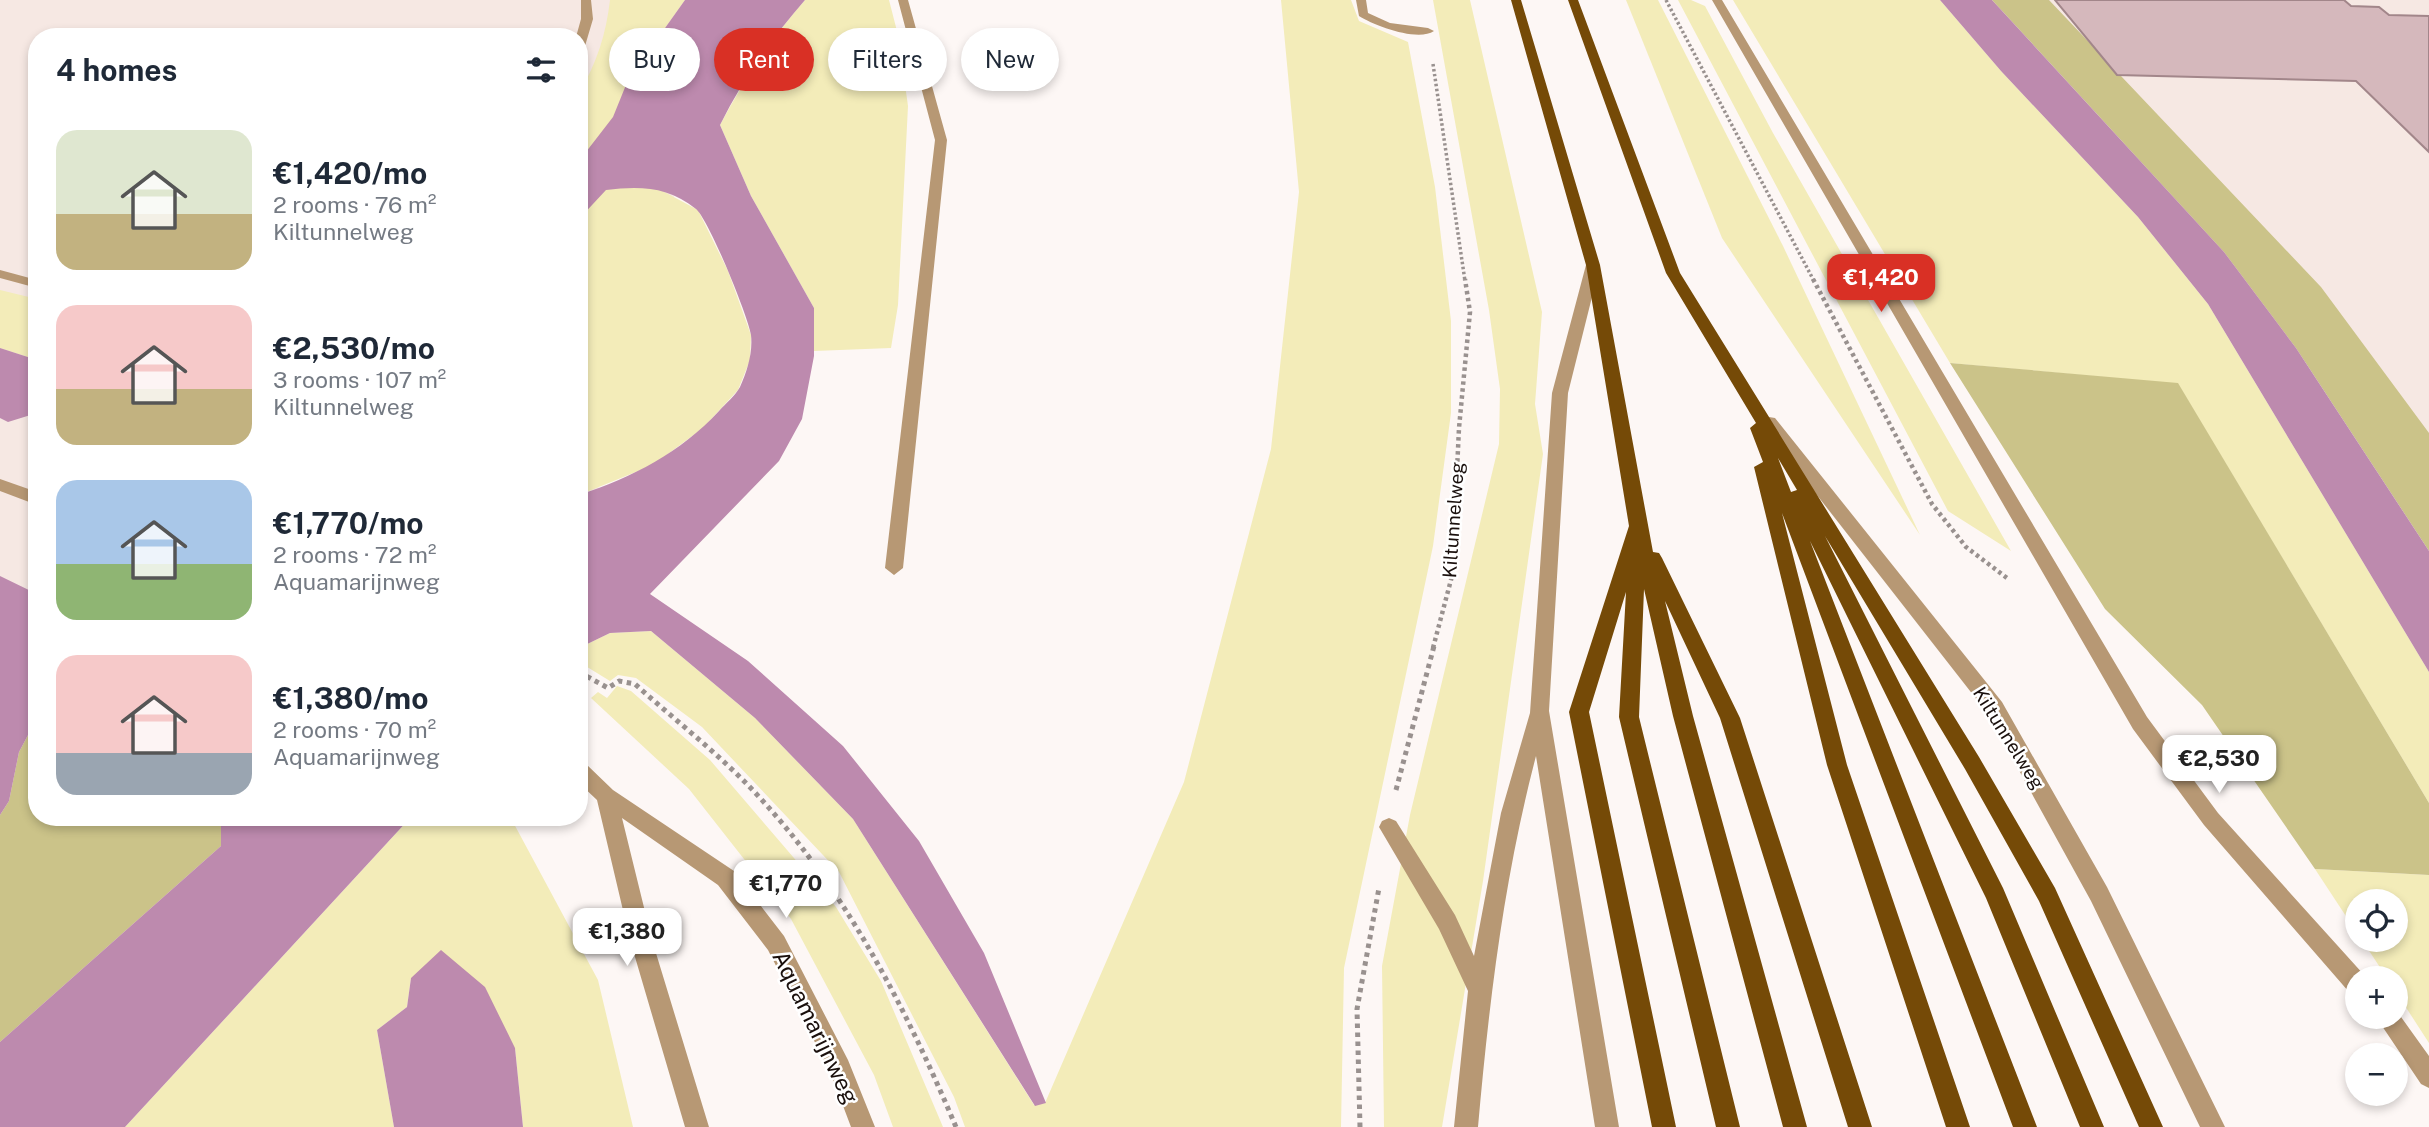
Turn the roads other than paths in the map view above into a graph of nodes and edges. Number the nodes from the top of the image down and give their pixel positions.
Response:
1 (586, 0) edge
2 (903, 0) edge
3 (1361, 0) edge
4 (1516, 0) edge
5 (1573, 0) edge
6 (1717, 0) edge
7 (584, 28) edge
8 (1429, 31) road end
9 (1593, 265) junction
10 (0, 274) edge
11 (28, 282) edge
12 (1743, 389) junction
13 (0, 485) edge
14 (28, 496) edge
15 (1638, 526) junction
16 (894, 568) dead end
17 (1539, 711) junction
18 (588, 779) edge
19 (606, 796) junction
20 (1390, 827) road end
21 (2345, 970) edge
22 (1479, 991) junction
23 (2396, 1029) edge
24 (2429, 1076) edge
25 (697, 1127) edge
26 (863, 1127) edge
27 (1466, 1127) edge
28 (1607, 1127) edge
29 (1664, 1127) edge
30 (1728, 1127) edge
31 (1795, 1127) edge
32 (1860, 1127) edge
33 (1958, 1127) edge
34 (2025, 1127) edge
35 (2092, 1127) edge
36 (2151, 1127) edge
37 (2213, 1127) edge

1 - 7 street
2 - 16 street
3 - 8 street
4 - 9 main road
5 - 12 main road, Kiltunnelweg
6 - 21 street
9 - 15 main road
9 - 17 street
10 - 11 street
12 - 33 main road, Kiltunnelweg
12 - 34 main road, Kiltunnelweg
12 - 35 main road, Kiltunnelweg
12 - 36 main road, Kiltunnelweg
12 - 37 street, Kiltunnelweg
13 - 14 street
15 - 29 main road
15 - 30 main road
15 - 31 main road
15 - 32 main road
17 - 22 street
17 - 28 street
18 - 19 street, Aquamarijnweg
19 - 25 street
19 - 26 street, Aquamarijnweg
20 - 22 street
22 - 27 street
23 - 24 street

